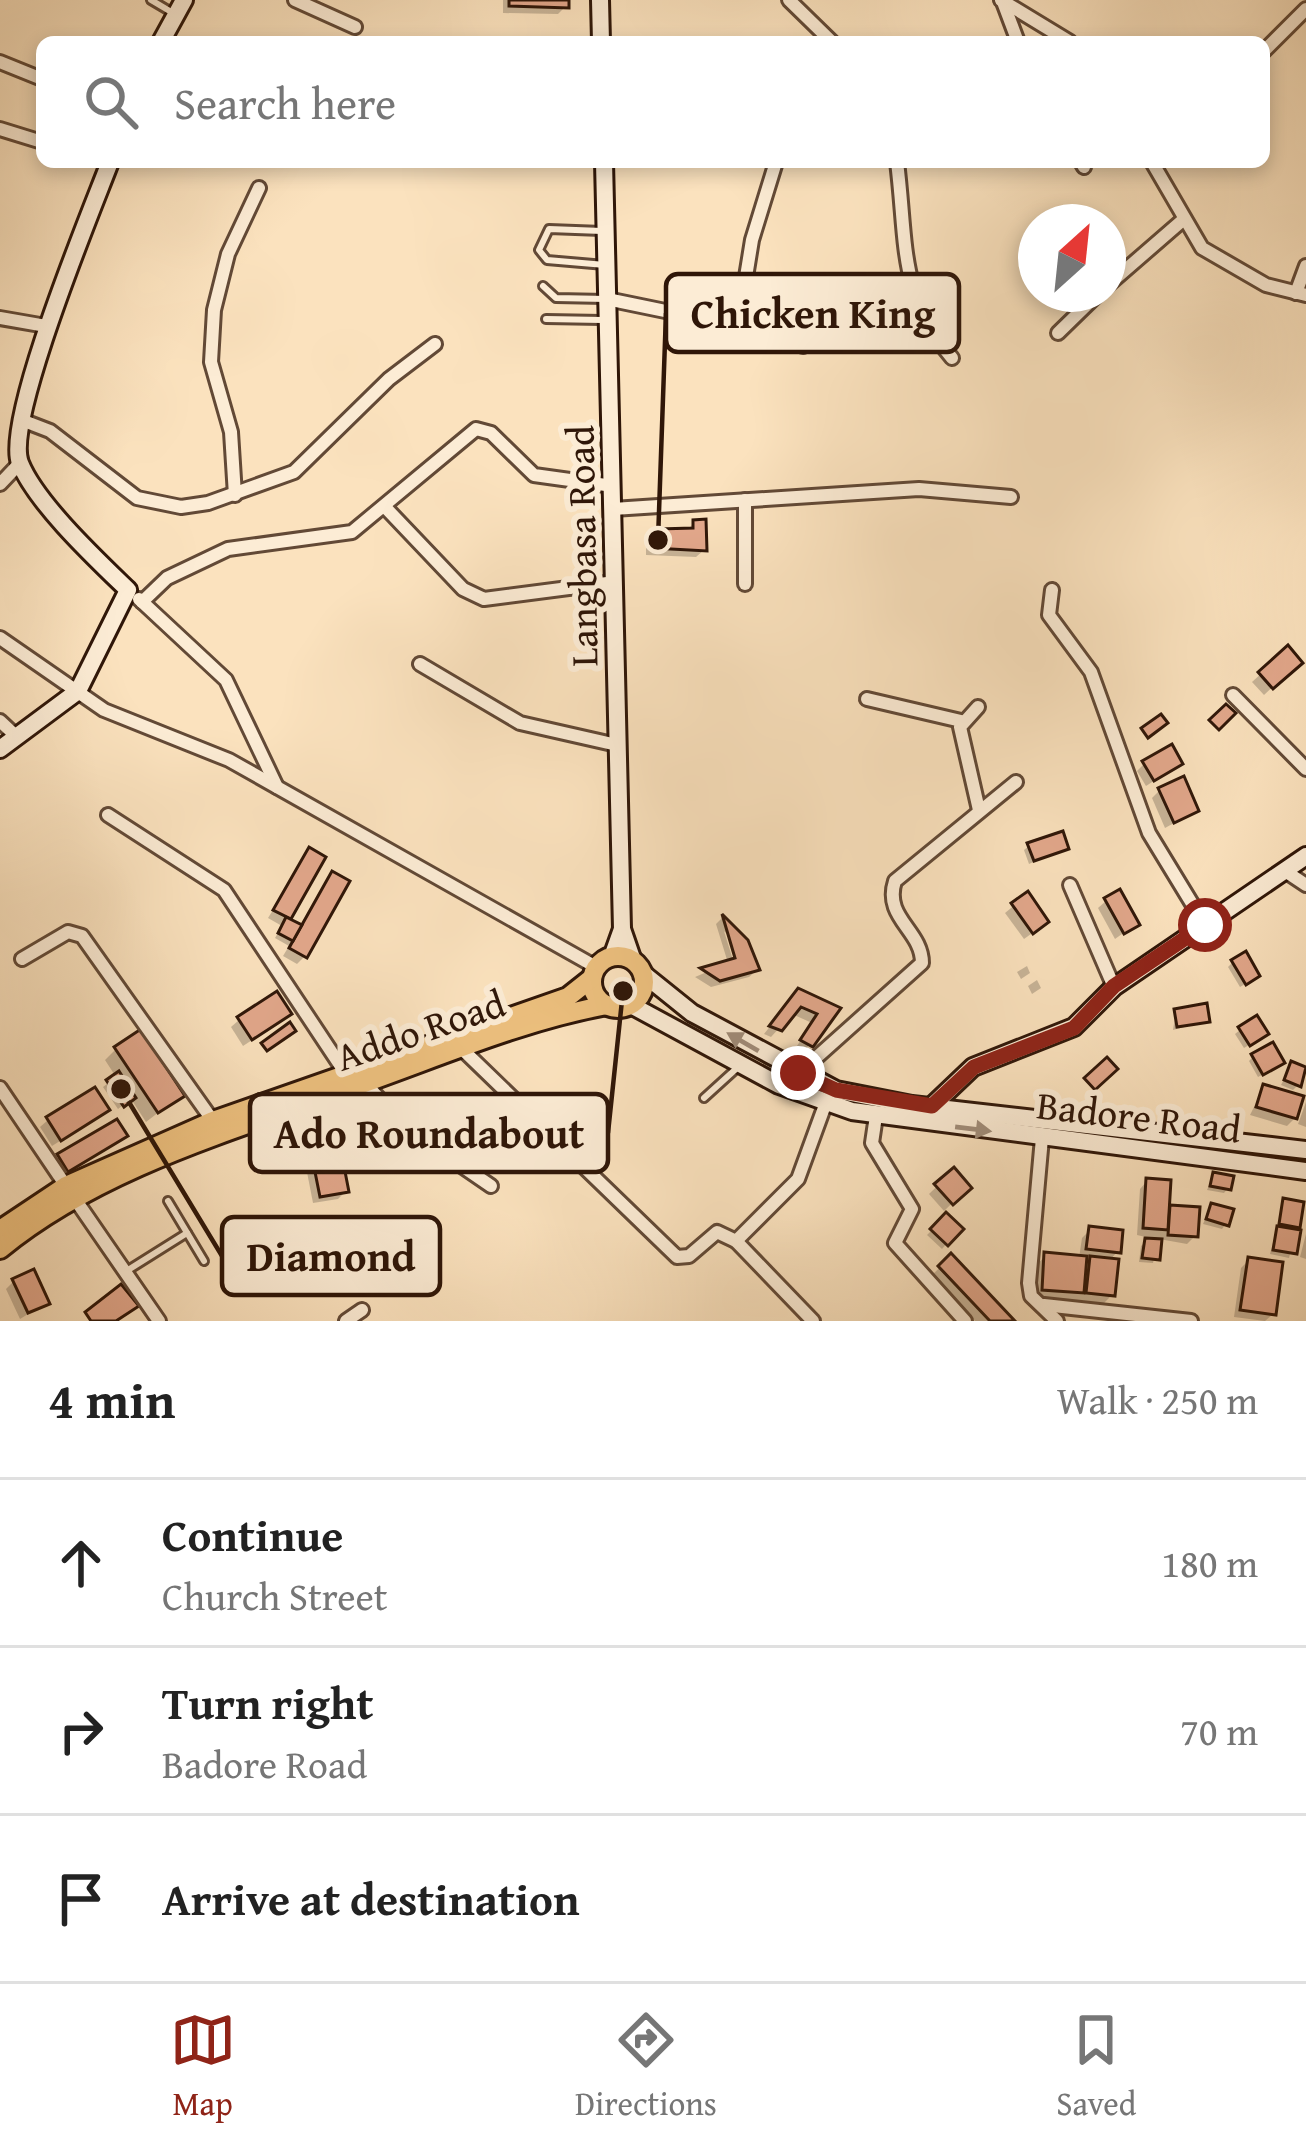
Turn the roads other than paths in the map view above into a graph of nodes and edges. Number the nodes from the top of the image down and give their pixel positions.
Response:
1 (151, 0) edge
2 (295, 0) edge
3 (600, 0) edge
4 (790, 0) edge
5 (1002, 1) edge
6 (180, 7) edge
7 (1306, 9) edge
8 (355, 27) dead end
9 (164, 36) edge
10 (601, 36) edge
11 (826, 36) edge
12 (1016, 36) edge
13 (1060, 36) edge
14 (1270, 45) edge
15 (0, 62) edge
16 (36, 77) edge
17 (0, 129) edge
18 (36, 140) edge
19 (107, 168) edge
20 (604, 168) edge
21 (774, 168) edge
22 (898, 168) edge
23 (1155, 168) edge
24 (259, 188) dead end
25 (1184, 219) junction
26 (605, 231) junction
27 (606, 265) junction
28 (1306, 266) edge
29 (1126, 269) edge
30 (543, 286) dead end
31 (1301, 294) edge
32 (607, 299) junction
33 (1080, 312) edge
34 (0, 318) edge
35 (546, 319) dead end
36 (608, 320) junction
37 (46, 326) junction
38 (738, 326) junction
39 (1058, 333) dead end
40 (435, 344) dead end
41 (803, 346) dead end
42 (952, 358) dead end
43 (24, 421) junction
44 (20, 464) junction
45 (0, 484) edge
46 (613, 486) junction
47 (236, 495) junction
48 (1012, 497) dead end
49 (745, 500) junction
50 (386, 508) junction
51 (613, 509) junction
52 (615, 582) junction
53 (745, 584) dead end
54 (1052, 590) dead end
55 (135, 596) junction
56 (0, 638) edge
57 (420, 664) dead end
58 (78, 691) junction
59 (1233, 695) dead end
60 (867, 699) dead end
61 (978, 707) dead end
62 (0, 721) edge
63 (961, 721) junction
64 (17, 737) junction
65 (617, 745) junction
66 (0, 749) edge
67 (1306, 769) edge
68 (1016, 782) dead end
69 (278, 788) junction
70 (979, 810) junction
71 (108, 815) dead end
72 (1306, 856) edge
73 (1286, 871) junction
74 (1070, 885) dead end
75 (1306, 885) edge
76 (1205, 925) junction
77 (622, 929) junction
78 (22, 959) dead end
79 (600, 967) junction
80 (639, 969) junction
81 (1114, 986) junction
82 (607, 1005) junction
83 (631, 1005) junction
84 (461, 1048) junction
85 (740, 1062) junction
86 (798, 1073) junction
87 (346, 1074) junction
88 (365, 1083) junction
89 (0, 1088) edge
90 (704, 1098) dead end
91 (825, 1105) junction
92 (932, 1106) junction
93 (14, 1109) junction
94 (876, 1116) junction
95 (0, 1120) edge
96 (213, 1121) junction
97 (1042, 1138) junction
98 (1306, 1150) edge
99 (1306, 1171) edge
100 (491, 1186) dead end
101 (71, 1192) junction
102 (168, 1201) dead end
103 (0, 1230) edge
104 (187, 1233) junction
105 (736, 1240) junction
106 (0, 1249) edge
107 (204, 1261) dead end
108 (125, 1272) junction
109 (1043, 1304) junction
110 (362, 1310) dead end
111 (159, 1321) edge
112 (346, 1321) edge
113 (813, 1321) edge
114 (965, 1321) edge
115 (1057, 1321) edge
116 (1191, 1321) edge

1 - 6 lane
2 - 8 street
3 - 10 street
4 - 11 street
5 - 12 street
5 - 13 street
6 - 9 street
7 - 14 street
15 - 16 street
17 - 18 street
19 - 37 street
20 - 26 street, Langbasa Road
21 - 38 street
22 - 42 street
23 - 25 street
24 - 47 street
25 - 29 street
25 - 31 street
26 - 27 street, Langbasa Road
26 - 27 lane
27 - 32 street, Langbasa Road
28 - 31 street
30 - 32 lane
32 - 36 street, Langbasa Road
32 - 38 street
33 - 39 street
34 - 37 street
35 - 36 lane
36 - 46 street, Langbasa Road
37 - 43 street
38 - 41 street
40 - 47 street
43 - 44 street
43 - 47 street
44 - 45 street
44 - 55 street
46 - 50 street
46 - 51 street, Langbasa Road
48 - 49 street
49 - 51 street
49 - 53 street
50 - 52 street
50 - 55 street
51 - 52 street, Langbasa Road
52 - 65 street, Langbasa Road
54 - 76 street
55 - 58 street
55 - 69 street
56 - 58 street
57 - 65 street
58 - 64 street
58 - 69 street
59 - 67 street
60 - 63 street
61 - 63 street
62 - 64 street
63 - 70 street
64 - 66 street
65 - 77 street, Langbasa Road
68 - 70 street
69 - 79 street
70 - 86 street
71 - 87 street
72 - 73 street
73 - 75 street
73 - 76 street
74 - 81 street
76 - 81 street
77 - 79 street
77 - 80 street
78 - 96 street
79 - 80 main road
79 - 82 main road
79 - 87 main road, Addo Road
80 - 83 main road
86 -> 80 street, Badore Road
81 - 92 street
82 - 83 main road, Addo Road
82 - 84 main road, Addo Road
83 - 85 street, Badore Road
84 - 88 main road, Addo Road
84 - 105 street
85 - 90 lane
85 - 91 street, Badore Road
86 - 92 street, Badore Road
87 - 96 main road, Addo Road
88 - 100 street
88 - 101 main road, Addo Road
89 - 93 street
91 - 94 street, Badore Road
91 - 105 street
92 - 98 street, Badore Road
93 - 95 street
93 - 101 street
94 -> 97 street, Badore Road
94 - 114 street
96 - 101 main road, Addo Road
97 - 99 street, Badore Road
97 - 109 street
101 - 103 main road, Addo Road
101 - 106 main road, Addo Road
101 - 108 street
102 - 104 lane
104 - 107 lane
104 - 108 lane
105 - 113 street
108 - 111 street
109 - 115 street
109 - 116 street
110 - 112 street

